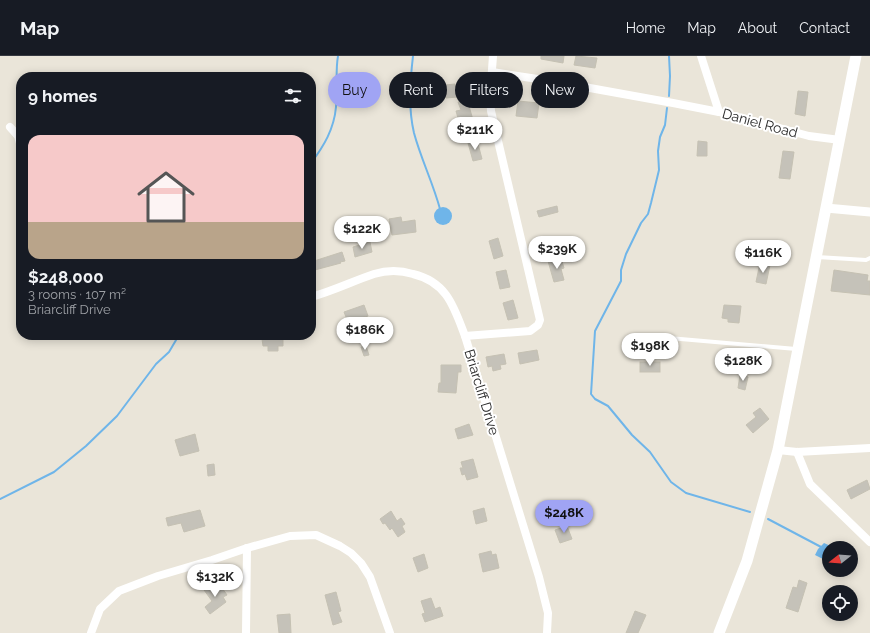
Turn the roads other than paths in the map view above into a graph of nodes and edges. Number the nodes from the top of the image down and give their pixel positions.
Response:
1 (494, 56) edge
2 (700, 56) edge
3 (856, 56) edge
4 (492, 72) edge
5 (523, 77) edge
6 (492, 108) edge
7 (719, 112) junction
8 (10, 127) dead end
9 (16, 134) edge
10 (840, 140) junction
11 (826, 208) junction
12 (870, 212) edge
13 (817, 258) junction
14 (870, 258) edge
15 (316, 295) edge
16 (465, 336) junction
17 (798, 350) junction
18 (657, 357) dead end
19 (870, 448) edge
20 (778, 450) junction
21 (797, 452) junction
22 (870, 542) edge
23 (247, 548) junction
24 (91, 633) edge
25 (246, 633) edge
26 (390, 633) edge
27 (547, 633) edge
28 (719, 633) edge

1 - 4 street
2 - 7 street
3 - 10 main road
5 - 7 street, Daniel Road
6 - 16 street
7 - 10 street, Daniel Road
8 - 9 street
10 - 11 main road
11 - 12 street
11 - 13 main road
13 - 14 lane
13 - 17 main road
15 - 16 street, Briarcliff Drive
16 - 27 street, Briarcliff Drive
17 - 18 lane
17 - 20 main road
19 - 21 street
20 - 21 street
20 - 28 main road
21 - 22 street
23 - 24 street
23 - 25 street
23 - 26 street

